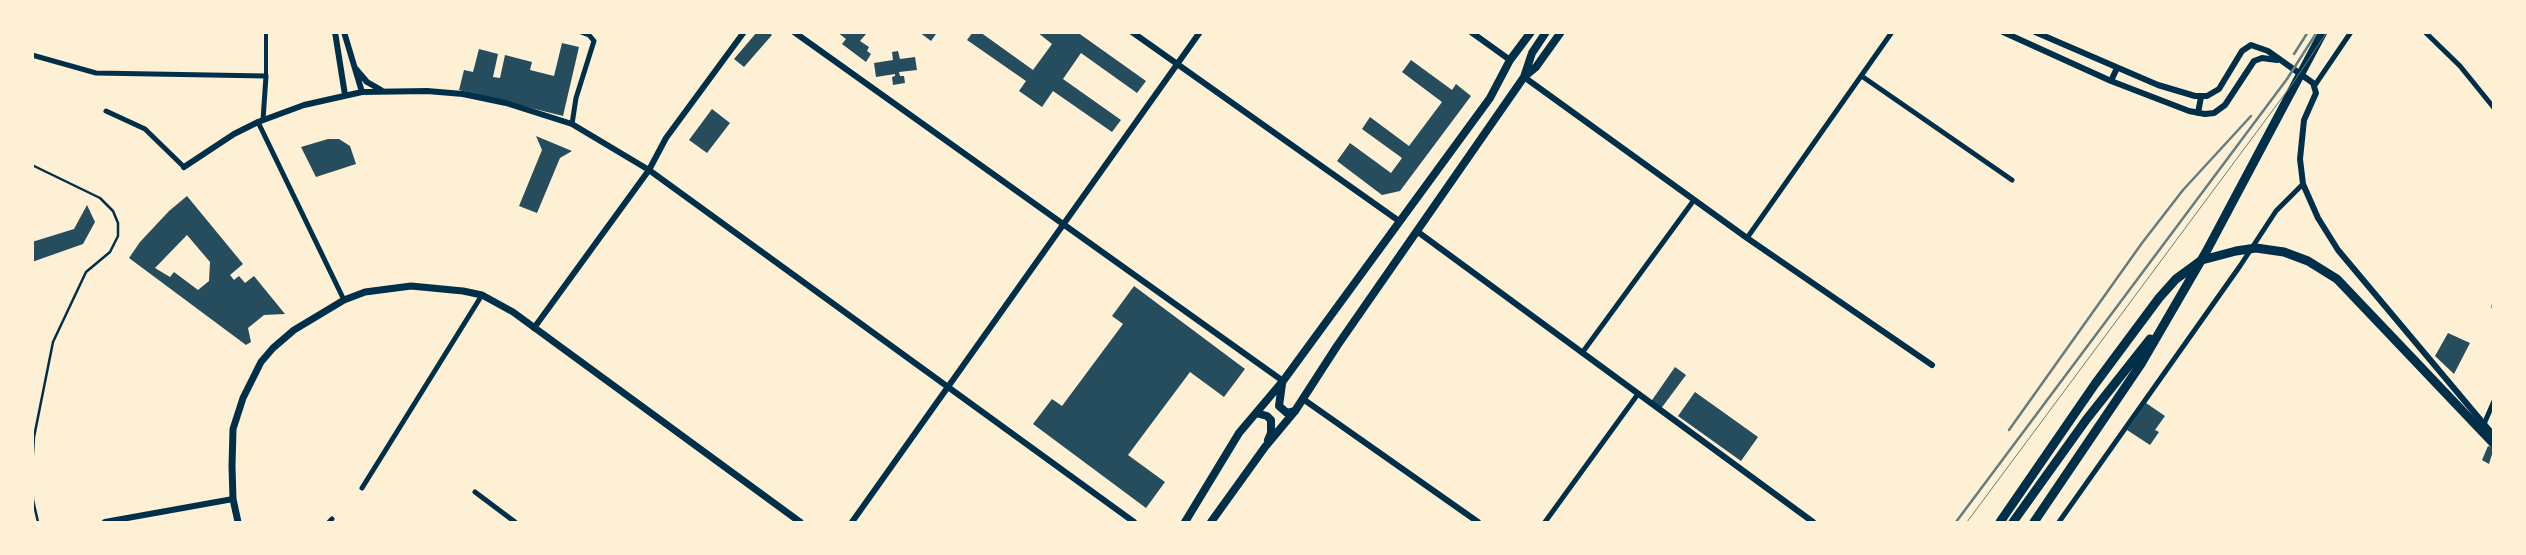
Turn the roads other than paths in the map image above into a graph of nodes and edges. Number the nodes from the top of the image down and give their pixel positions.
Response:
1 (266, 32) edge
2 (334, 32) edge
3 (344, 32) edge
4 (581, 32) edge
5 (744, 32) edge
6 (794, 32) edge
7 (1132, 32) edge
8 (1200, 32) edge
9 (1471, 32) edge
10 (1531, 32) edge
11 (1546, 32) edge
12 (1561, 32) edge
13 (1892, 32) edge
14 (2003, 32) edge
15 (2035, 32) edge
16 (2323, 32) edge
17 (2351, 32) edge
18 (2425, 32) edge
19 (590, 34) edge
20 (32, 55) edge
21 (1510, 60) junction
22 (2278, 60) junction
23 (352, 64) junction
24 (1177, 66) junction
25 (2116, 68) junction
26 (266, 76) junction
27 (1524, 77) junction
28 (1863, 77) junction
29 (2111, 82) junction
30 (2315, 85) junction
31 (385, 91) junction
32 (362, 92) junction
33 (345, 95) junction
34 (2201, 97) junction
35 (2494, 108) edge
36 (106, 111) dead end
37 (2198, 113) junction
38 (261, 121) junction
39 (572, 124) junction
40 (32, 165) edge
41 (184, 167) joint
42 (649, 170) junction
43 (2012, 180) dead end
44 (2303, 184) junction
45 (1694, 200) junction
46 (1399, 222) junction
47 (1064, 225) junction
48 (1418, 232) junction
49 (1747, 238) junction
50 (482, 295) junction
51 (344, 300) junction
52 (2165, 322) junction
53 (534, 328) junction
54 (1582, 353) junction
55 (1932, 365) dead end
56 (1283, 381) junction
57 (948, 388) junction
58 (1638, 394) junction
59 (1303, 399) junction
60 (2494, 401) edge
61 (1295, 411) junction
62 (1256, 413) junction
63 (2484, 424) junction
64 (2494, 436) edge
65 (2494, 444) edge
66 (1265, 447) junction
67 (32, 471) edge
68 (362, 488) dead end
69 (475, 492) dead end
70 (234, 499) junction
71 (38, 522) edge
72 (105, 522) edge
73 (238, 522) edge
74 (515, 522) edge
75 (800, 522) edge
76 (852, 522) edge
77 (1134, 522) edge
78 (1185, 522) edge
79 (1211, 522) edge
80 (1478, 522) edge
81 (1545, 522) edge
82 (1814, 522) edge
83 (2000, 522) edge
84 (2013, 522) edge
85 (2034, 522) edge
86 (2059, 522) edge

1 - 26 street
2 - 33 street
3 - 23 street
4 - 19 street
5 - 42 street
6 - 47 street
7 - 24 street
8 - 24 street
9 - 21 street
10 - 21 main road
11 - 27 main road
12 - 27 main road
13 - 28 street
14 - 29 street
15 - 25 street
16 - 52 highway
17 - 30 street
18 - 35 street
19 - 39 street
20 - 26 street
21 - 46 main road
22 - 30 street
22 - 34 street
22 - 37 street
23 - 31 street
23 - 32 street
24 - 46 street
24 - 47 street
25 - 29 street
25 - 34 street
26 - 38 street
27 - 45 street
27 - 48 main road
28 - 43 street
28 - 49 street
29 - 37 street
30 - 44 street
31 - 32 street
31 - 39 street
32 - 33 street
33 - 38 street
34 - 37 street
36 - 41 street
38 - 41 street
38 - 51 street
39 - 42 street
40 - 67 lane
42 - 53 street
42 - 57 street
44 - 63 street
44 - 86 street
45 - 49 street
45 - 54 street
46 - 56 main road
47 - 56 street
47 - 57 street
48 - 54 street
48 - 59 main road
49 - 55 street
50 - 51 main road
50 - 53 main road
50 - 68 street
51 - 70 main road
52 - 84 highway
52 - 85 highway
53 - 75 main road
54 - 58 street
56 - 61 main road
56 - 62 main road
57 - 76 street
57 - 77 street
58 - 81 street
58 - 82 street
59 - 61 main road
59 - 80 street
60 - 63 street
61 - 66 main road
62 - 66 main road
62 - 78 main road
63 - 64 street
65 - 83 highway
66 - 79 main road
67 - 71 lane
69 - 74 street
70 - 72 street
70 - 73 main road

